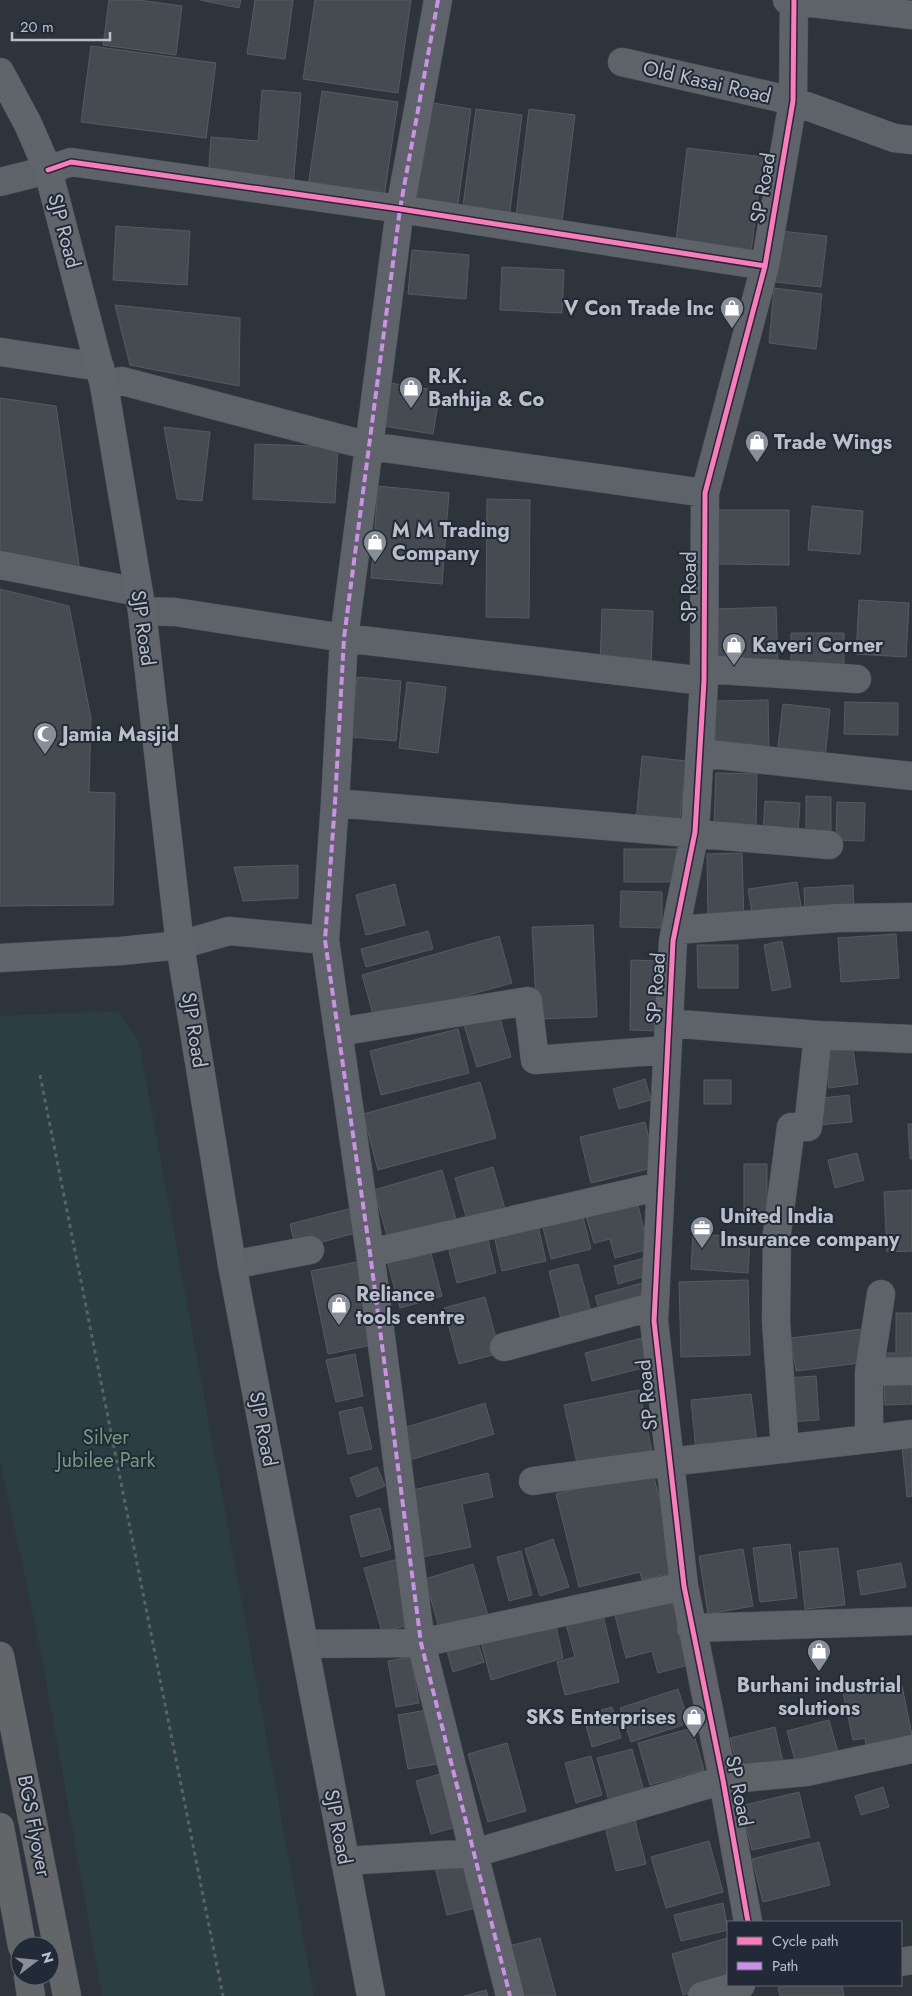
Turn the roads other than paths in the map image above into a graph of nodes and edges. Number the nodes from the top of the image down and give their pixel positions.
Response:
1 (438, 0) edge
2 (792, 0) edge
3 (912, 15) edge
4 (622, 62) dead end
5 (0, 72) edge
6 (793, 102) junction
7 (912, 140) edge
8 (23, 176) edge
9 (0, 205) edge
10 (400, 209) junction
11 (765, 266) junction
12 (1, 352) edge
13 (102, 376) junction
14 (369, 446) junction
15 (705, 493) junction
16 (0, 565) edge
17 (140, 602) junction
18 (344, 638) junction
19 (704, 675) junction
20 (857, 679) dead end
21 (700, 753) junction
22 (912, 776) edge
23 (335, 803) junction
24 (695, 832) junction
25 (829, 844) dead end
26 (912, 916) edge
27 (676, 930) junction
28 (324, 940) junction
29 (180, 945) junction
30 (0, 958) edge
31 (338, 1032) junction
32 (818, 1035) junction
33 (668, 1037) junction
34 (912, 1039) edge
35 (661, 1186) junction
36 (310, 1250) dead end
37 (370, 1253) junction
38 (232, 1265) junction
39 (881, 1294) dead end
40 (655, 1306) junction
41 (504, 1347) dead end
42 (912, 1371) edge
43 (869, 1372) junction
44 (912, 1434) edge
45 (869, 1439) junction
46 (785, 1449) junction
47 (670, 1462) junction
48 (533, 1482) dead end
49 (684, 1586) junction
50 (912, 1621) edge
51 (691, 1628) junction
52 (421, 1643) junction
53 (304, 1644) junction
54 (0, 1656) edge
55 (912, 1749) edge
56 (723, 1780) junction
57 (0, 1827) edge
58 (475, 1853) junction
59 (345, 1861) junction
60 (748, 1921) edge
61 (20, 1936) edge
62 (737, 1986) edge
63 (67, 1996) edge
64 (371, 1996) edge
65 (510, 1996) edge
66 (702, 1996) edge

1 - 10 street
2 - 3 street
2 - 6 street, SP Road
4 - 6 street, Old Kasai Road
5 - 8 main road, SJP Road
6 - 7 street, Old Kasai Road
6 - 11 street, SP Road
8 - 9 street
8 - 10 street
8 - 13 main road, SJP Road
10 - 11 street
10 - 14 street
11 - 15 street, SP Road
12 - 13 street
13 - 14 street
13 - 17 main road, SJP Road
14 - 15 street
14 - 18 street
15 - 19 street, SP Road
16 - 17 street
17 - 18 street
17 - 29 main road, SJP Road
18 - 19 street
18 - 23 street
19 - 20 street
19 - 21 street, SP Road
21 - 22 street
21 - 24 street, SP Road
23 - 24 street
23 - 28 street
24 - 25 street
24 - 27 street, SP Road
26 - 27 street
27 - 33 street, SP Road
28 - 29 street
28 - 31 street
29 - 30 main road
29 - 38 main road, SJP Road
31 - 33 street
31 - 37 street
32 - 33 street
32 - 34 street
32 - 46 street
33 - 35 street, SP Road
35 - 37 street
35 - 40 street, SP Road
36 - 38 street
37 - 52 street
38 - 53 main road, SJP Road
39 - 43 street
40 - 41 street
40 - 47 street, SP Road
42 - 43 street
43 - 45 street
44 - 45 street
45 - 46 street
46 - 47 street
47 - 48 street
47 - 49 street, SP Road
49 - 51 street, SP Road
49 - 52 street
50 - 51 street
51 - 56 street, SP Road
52 - 53 street
52 - 58 street
53 - 59 main road, SJP Road
54 - 63 highway, BGS Flyover
55 - 56 street
56 - 58 street
56 - 60 street, SP Road
57 - 61 highway, BGS Flyover
58 - 59 street
58 - 65 street
59 - 64 main road, SJP Road
62 - 66 street

